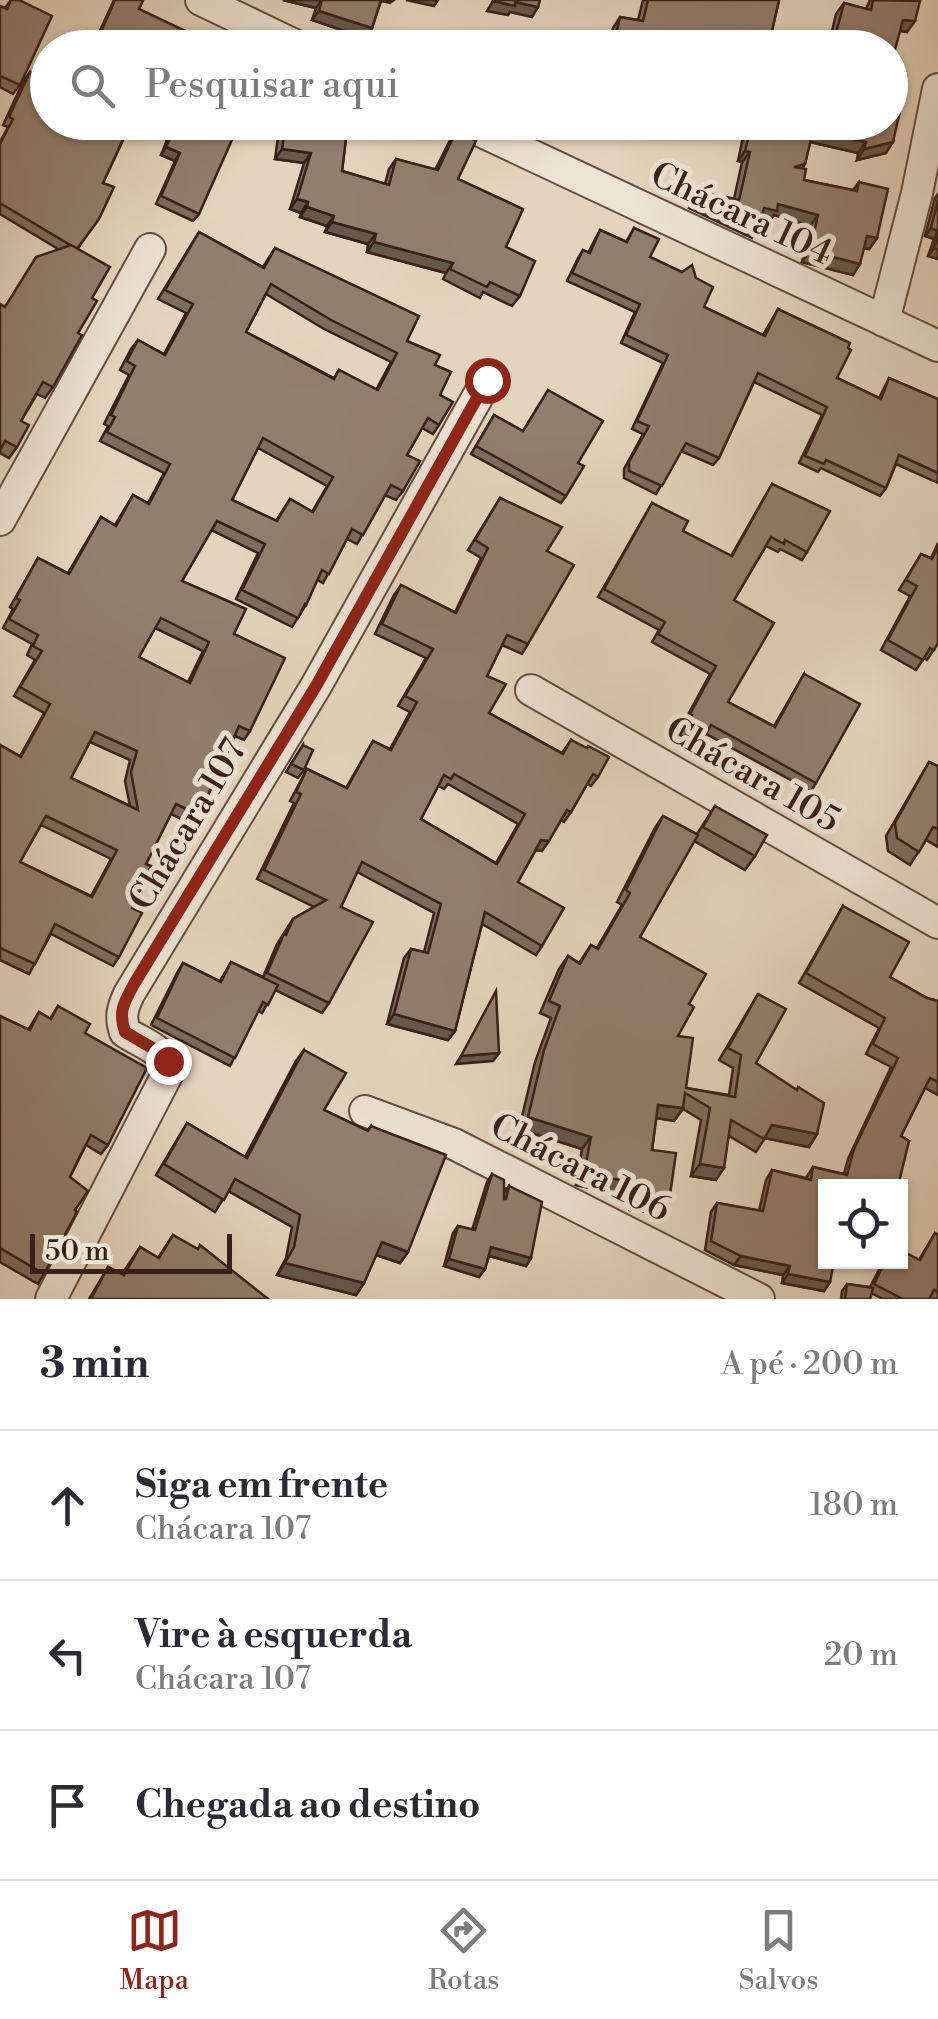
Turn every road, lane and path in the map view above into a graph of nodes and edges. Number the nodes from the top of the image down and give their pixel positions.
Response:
1 (201, 0) edge
2 (264, 30) edge
3 (938, 90) edge
4 (499, 140) edge
5 (150, 249) dead end
6 (884, 321) junction
7 (938, 346) edge
8 (487, 380) dead end
9 (0, 520) edge
10 (530, 690) dead end
11 (938, 923) edge
12 (365, 1111) dead end
13 (51, 1299) edge
14 (759, 1299) edge

1 - 2 street
3 - 6 street
4 - 6 street, Chácara 104
5 - 9 street
6 - 7 street, Chácara 104
8 - 13 street, Chácara 107
10 - 11 street, Chácara 105
12 - 14 street, Chácara 106

